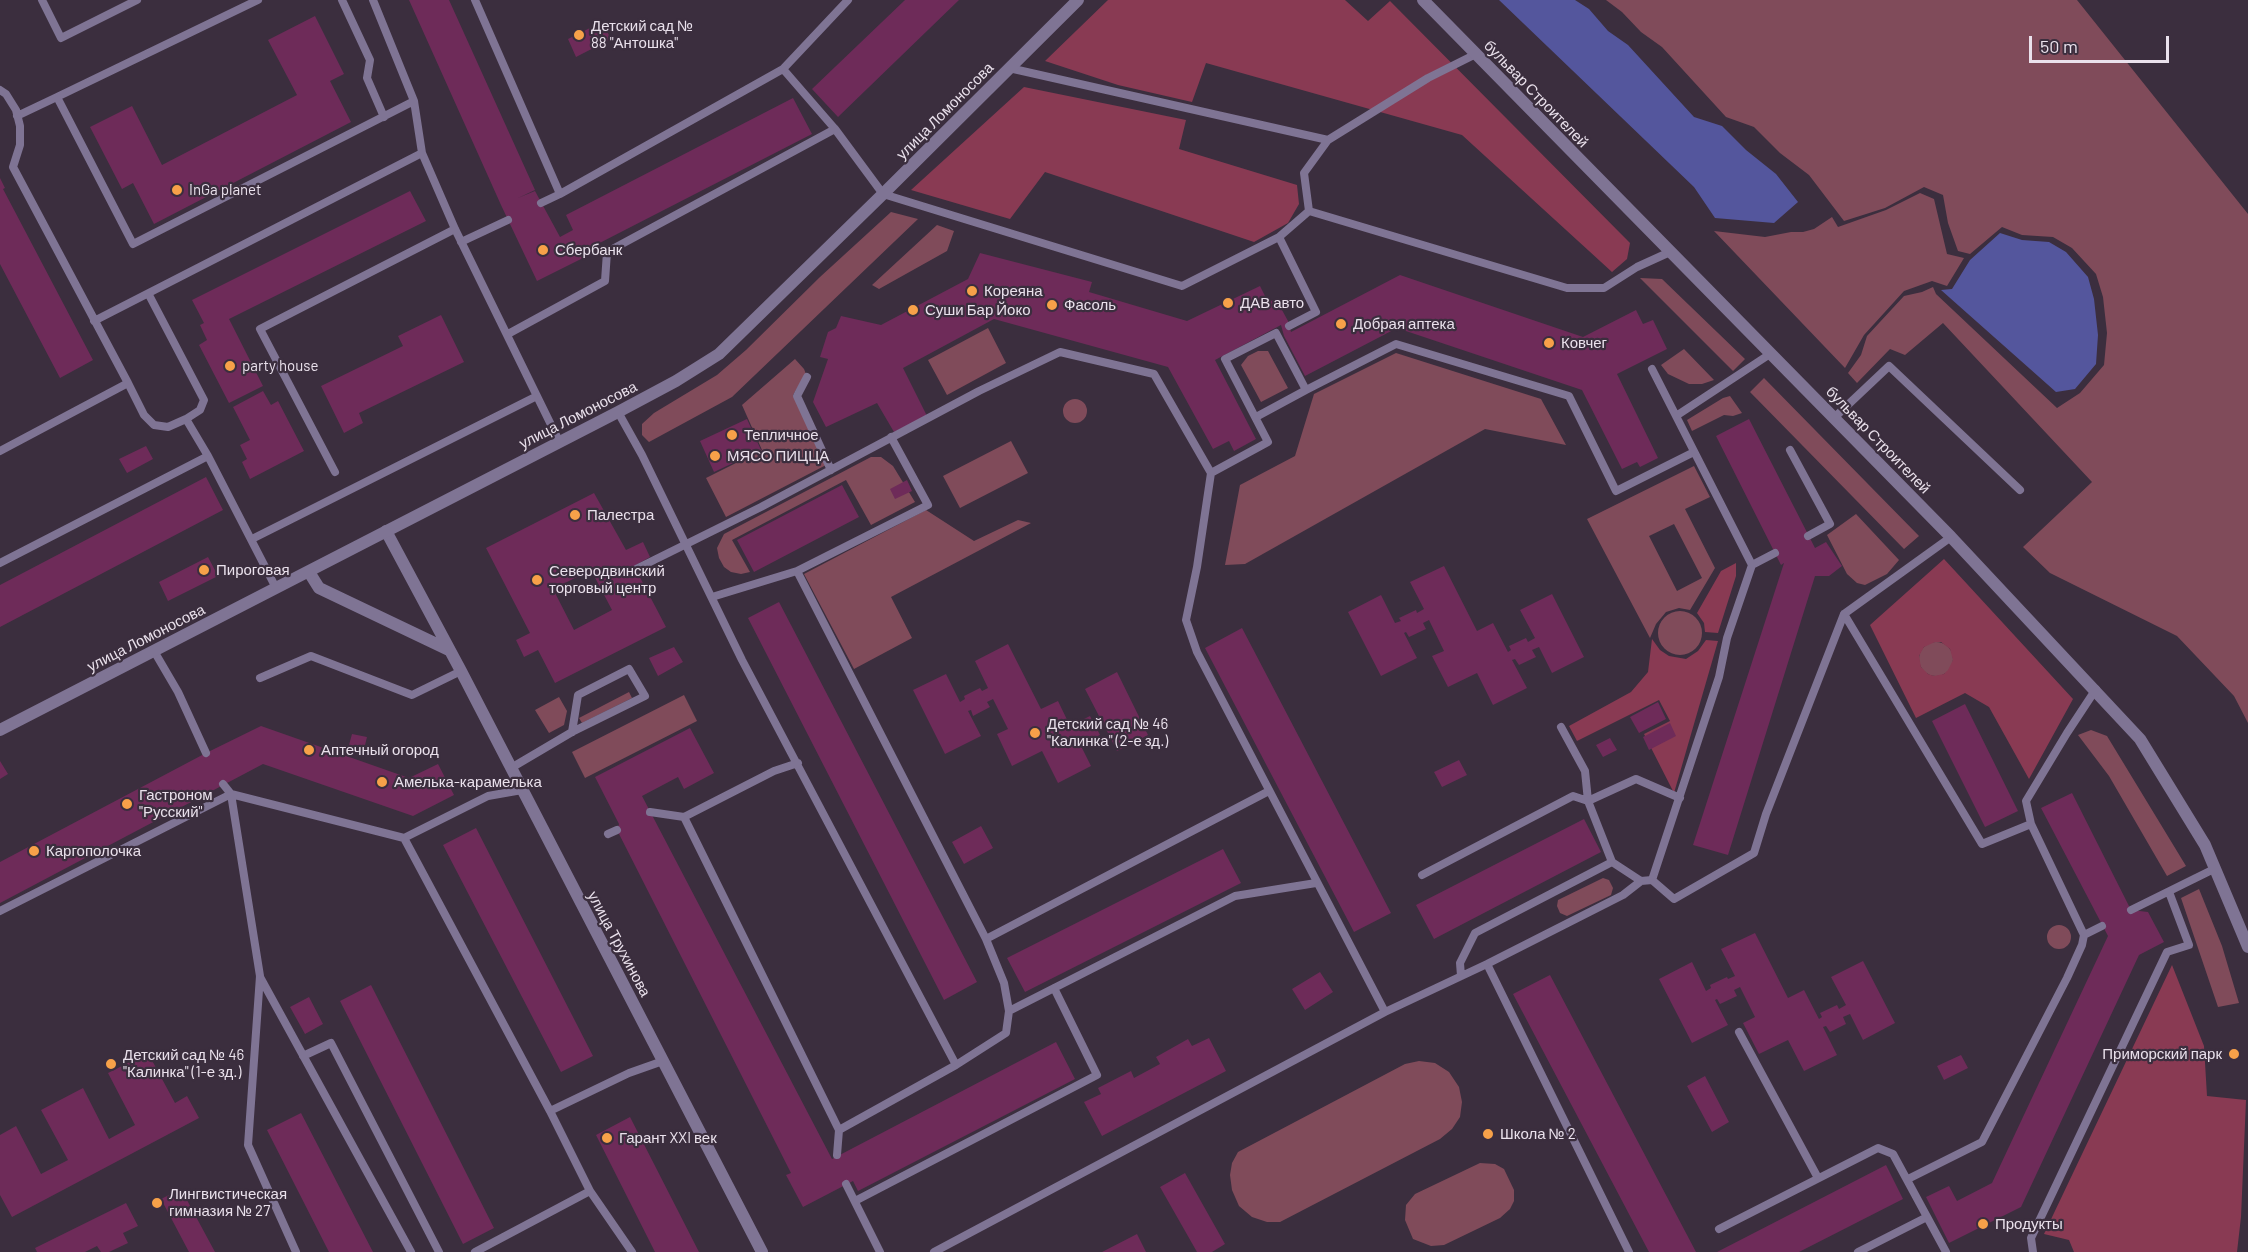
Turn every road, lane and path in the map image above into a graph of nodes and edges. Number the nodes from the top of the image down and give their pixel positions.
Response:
1 (42, 0) edge
2 (137, 0) edge
3 (258, 0) edge
4 (342, 0) edge
5 (373, 0) edge
6 (475, 0) edge
7 (848, 0) edge
8 (1078, 0) edge
9 (1423, 0) edge
10 (1476, 54) junction
11 (1009, 68) junction
12 (783, 69) junction
13 (0, 90) edge
14 (57, 97) junction
15 (414, 101) junction
16 (17, 116) junction
17 (384, 117) junction
18 (835, 129) junction
19 (1328, 140) junction
20 (422, 153) junction
21 (560, 194) junction
22 (883, 194) junction
23 (541, 203) dead end
24 (1309, 211) junction
25 (508, 220) dead end
26 (454, 230) junction
27 (1279, 237) junction
28 (461, 242) junction
29 (1670, 252) junction
30 (149, 295) junction
31 (94, 321) junction
32 (1282, 329) junction
33 (508, 334) junction
34 (1770, 354) junction
35 (1652, 369) dead end
36 (807, 377) dead end
37 (128, 383) junction
38 (1306, 390) junction
39 (537, 396) junction
40 (618, 412) junction
41 (1676, 416) junction
42 (1256, 417) junction
43 (1835, 417) junction
44 (186, 419) junction
45 (891, 437) junction
46 (559, 441) junction
47 (1790, 450) dead end
48 (0, 451) edge
49 (1694, 452) junction
50 (208, 456) junction
51 (831, 470) junction
52 (335, 472) dead end
53 (1211, 473) junction
54 (2020, 490) dead end
55 (386, 531) junction
56 (1808, 536) dead end
57 (1951, 537) junction
58 (252, 539) junction
59 (686, 545) junction
60 (1775, 553) dead end
61 (0, 563) edge
62 (1752, 565) junction
63 (636, 569) dead end
64 (796, 571) junction
65 (309, 572) junction
66 (276, 588) junction
67 (712, 597) junction
68 (1844, 614) junction
69 (449, 650) junction
70 (154, 651) junction
71 (461, 671) junction
72 (260, 678) dead end
73 (2096, 689) junction
74 (1561, 726) dead end
75 (0, 730) edge
76 (572, 732) junction
77 (206, 753) dead end
78 (798, 763) junction
79 (511, 768) junction
80 (223, 784) dead end
81 (522, 790) junction
82 (1269, 791) junction
83 (231, 794) junction
84 (1680, 798) junction
85 (1588, 801) junction
86 (650, 812) dead end
87 (684, 817) junction
88 (2031, 824) junction
89 (617, 830) dead end
90 (608, 834) dead end
91 (404, 838) junction
92 (1612, 862) junction
93 (2216, 868) junction
94 (1422, 875) dead end
95 (1652, 880) junction
96 (1641, 881) junction
97 (1316, 883) junction
98 (2169, 892) junction
99 (2131, 910) dead end
100 (0, 911) edge
101 (2102, 926) dead end
102 (2084, 934) junction
103 (986, 939) junction
104 (2248, 947) edge
105 (1487, 964) junction
106 (260, 976) junction
107 (1461, 976) junction
108 (1054, 988) junction
109 (1009, 1011) junction
110 (1385, 1012) junction
111 (1739, 1032) dead end
112 (303, 1056) junction
113 (663, 1061) junction
114 (956, 1065) junction
115 (550, 1111) junction
116 (839, 1130) junction
117 (837, 1155) dead end
118 (1818, 1178) junction
119 (1908, 1179) junction
120 (846, 1184) dead end
121 (590, 1191) junction
122 (855, 1201) junction
123 (1927, 1216) junction
124 (1719, 1229) dead end
125 (296, 1252) edge
126 (411, 1252) edge
127 (439, 1252) edge
128 (475, 1252) edge
129 (632, 1252) edge
130 (762, 1252) edge
131 (880, 1252) edge
132 (934, 1252) edge
133 (1629, 1252) edge
134 (1858, 1252) edge
135 (1946, 1252) edge
136 (2033, 1252) edge

1 - 2 lane
3 - 14 lane
4 - 17 lane
5 - 15 lane
6 - 21 lane
7 - 12 lane
8 - 11 street, улица Ломоносова
9 - 10 street, бульвар Строителей
10 - 19 lane
10 - 29 street, бульвар Строителей
11 - 19 lane
11 - 22 street, улица Ломоносова
12 - 18 lane
12 - 21 lane
13 - 16 lane
14 - 16 lane
14 - 17 lane
15 - 17 lane
15 - 20 lane
16 - 31 lane
18 - 22 lane
18 - 33 lane
19 - 24 lane
20 - 26 lane
20 - 30 lane
21 - 23 lane
22 - 27 lane
22 - 40 street, улица Ломоносова
24 - 27 lane
24 - 29 lane
25 - 28 lane
26 - 28 lane
26 - 52 lane
27 - 32 lane
28 - 33 lane
29 - 34 street, бульвар Строителей
30 - 31 lane
30 - 44 lane
31 - 37 lane
32 - 38 lane
32 - 42 lane
33 - 39 lane
34 - 41 lane
34 - 43 street, бульвар Строителей
35 - 41 lane
36 - 51 lane
37 - 44 lane
37 - 48 lane
38 - 42 lane
38 - 49 lane
39 - 46 lane
39 - 58 lane
40 - 46 street, улица Ломоносова
40 - 59 lane
41 - 49 lane
42 - 53 lane
43 - 54 lane
43 - 57 street, бульвар Строителей
44 - 50 lane
45 - 51 lane
45 - 53 lane
45 - 64 lane
46 - 55 street, улица Ломоносова
47 - 56 lane
49 - 62 lane
50 - 58 lane
50 - 61 lane
51 - 59 lane
53 - 82 lane
55 - 65 street, улица Ломоносова
55 - 69 street, улица Трухинова
57 - 68 lane
57 - 73 street, бульвар Строителей
58 - 66 lane
59 - 63 lane
59 - 67 lane
60 - 62 lane
62 - 84 lane
64 - 67 lane
64 - 103 lane
65 - 66 street, улица Ломоносова
65 - 69 street
66 - 70 street, улица Ломоносова
67 - 78 lane
68 - 88 lane
68 - 95 lane
69 - 71 street, улица Трухинова
70 - 75 street, улица Ломоносова
70 - 77 lane
71 - 72 lane
71 - 79 street, улица Трухинова
73 - 88 lane
73 - 93 street, бульвар Строителей
74 - 85 lane
76 - 76 lane
76 - 79 lane
78 - 87 lane
78 - 114 lane
79 - 81 street, улица Трухинова
80 - 83 lane
81 - 91 lane
81 - 113 street, улица Трухинова
82 - 97 lane
82 - 103 lane
83 - 91 lane
83 - 100 lane
83 - 106 lane
84 - 85 lane
84 - 95 lane
85 - 92 lane
85 - 94 lane
86 - 87 lane
87 - 116 lane
88 - 102 lane
89 - 90 lane
91 - 115 lane
92 - 96 lane
92 - 107 lane
93 - 98 lane
93 - 104 street, бульвар Строителей
95 - 96 lane
96 - 105 lane
97 - 108 lane
97 - 110 lane
98 - 99 lane
98 - 136 lane
101 - 102 lane
102 - 119 lane
103 - 109 lane
105 - 107 lane
105 - 133 lane
106 - 112 lane
106 - 125 lane
107 - 110 lane
108 - 109 lane
108 - 122 lane
109 - 114 lane
110 - 132 lane
111 - 118 lane
112 - 126 lane
112 - 127 lane
113 - 115 lane
113 - 130 street, улица Трухинова
114 - 116 lane
115 - 121 lane
116 - 117 lane
118 - 119 lane
118 - 124 lane
119 - 123 lane
120 - 122 lane
121 - 128 lane
121 - 129 lane
122 - 131 lane
123 - 134 lane
123 - 135 lane

